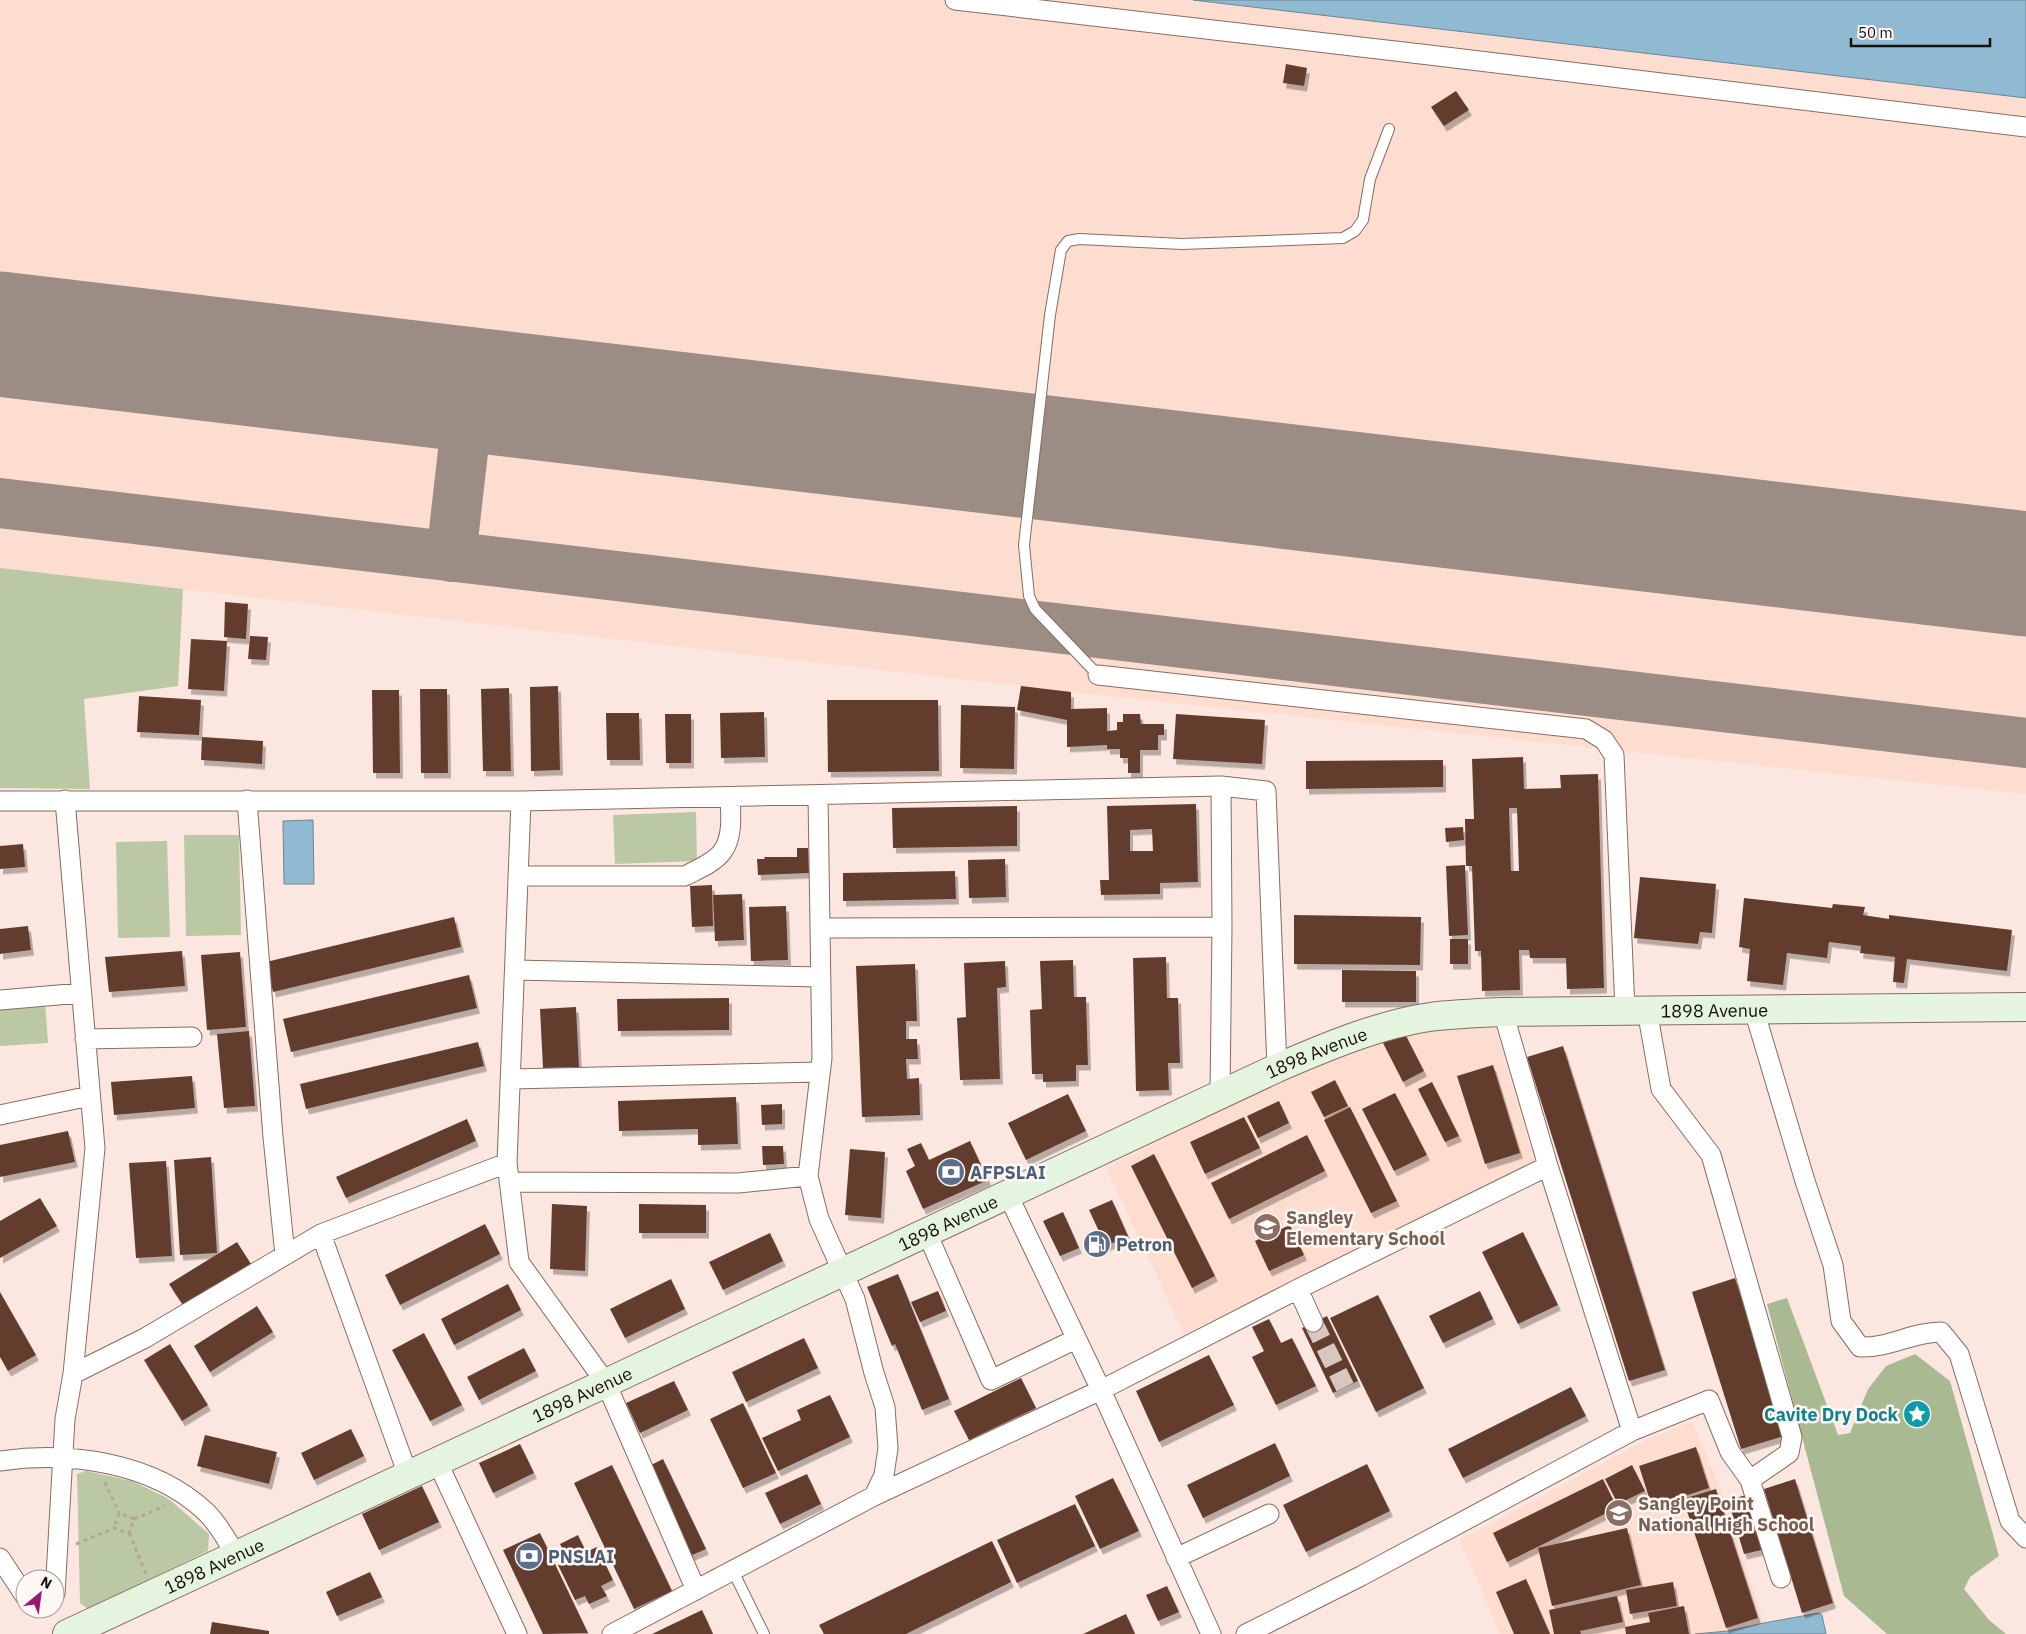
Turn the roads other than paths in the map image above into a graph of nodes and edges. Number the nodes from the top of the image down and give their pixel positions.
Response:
1 (955, 0) edge
2 (2026, 127) edge
3 (1389, 129) dead end
4 (1098, 674) joint
5 (1221, 786) junction
6 (818, 796) junction
7 (730, 798) junction
8 (65, 800) junction
9 (247, 800) junction
10 (0, 801) edge
11 (522, 802) junction
12 (519, 876) junction
13 (1222, 927) junction
14 (820, 928) junction
15 (515, 970) junction
16 (821, 977) junction
17 (81, 993) junction
18 (0, 1000) edge
19 (2026, 1007) edge
20 (1636, 1010) junction
21 (1754, 1010) junction
22 (1503, 1012) junction
23 (192, 1037) dead end
24 (85, 1039) junction
25 (1276, 1068) junction
26 (820, 1072) junction
27 (511, 1079) junction
28 (1220, 1095) junction
29 (90, 1096) junction
30 (0, 1115) edge
31 (507, 1163) junction
32 (1548, 1166) junction
33 (808, 1176) junction
34 (509, 1182) junction
35 (1008, 1195) junction
36 (928, 1233) junction
37 (321, 1234) junction
38 (285, 1255) junction
39 (844, 1272) junction
40 (1298, 1289) junction
41 (1313, 1322) tunnel mouth
42 (1076, 1340) junction
43 (73, 1374) junction
44 (606, 1383) junction
45 (1102, 1390) junction
46 (1632, 1431) junction
47 (62, 1457) junction
48 (0, 1460) edge
49 (437, 1461) junction
50 (408, 1475) junction
51 (1750, 1480) junction
52 (874, 1496) junction
53 (1269, 1514) dead end
54 (2026, 1538) edge
55 (236, 1556) junction
56 (0, 1558) edge
57 (1176, 1558) junction
58 (57, 1569) edge
59 (733, 1571) junction
60 (1781, 1578) dead end
61 (15, 1581) edge
62 (696, 1590) junction
63 (67, 1634) edge
64 (517, 1634) edge
65 (612, 1634) edge
66 (764, 1634) edge
67 (1211, 1634) edge
68 (1246, 1634) edge

1 - 2 street
3 - 4 lane
4 - 20 street
5 - 6 street
5 - 13 street
5 - 25 street
6 - 7 street
6 - 14 street
7 - 11 street
7 - 12 street
8 - 9 street
8 - 10 street
8 - 17 street
9 - 11 street
9 - 38 street
11 - 12 street
12 - 15 street
13 - 14 street
13 - 28 street
14 - 16 street
15 - 16 street
15 - 27 street
16 - 26 street
17 - 18 street
17 - 24 street
19 - 21 street, 1898 Avenue
20 - 21 street, 1898 Avenue
20 - 22 street, 1898 Avenue
20 - 51 street
21 - 54 street
22 - 25 street, 1898 Avenue
22 - 32 street
23 - 24 street
24 - 29 street
25 - 28 street, 1898 Avenue
26 - 27 street
26 - 33 street
27 - 31 street
28 - 35 street, 1898 Avenue
29 - 30 street
29 - 43 street
31 - 34 street
31 - 37 street
32 - 40 street
32 - 46 street
33 - 34 street
33 - 39 street
34 - 44 street
35 - 36 street, 1898 Avenue
35 - 42 street
36 - 39 street, 1898 Avenue
36 - 42 street
37 - 38 street
37 - 50 street
38 - 43 street
39 - 44 street, 1898 Avenue
39 - 52 street
40 - 41 street
40 - 45 street
42 - 45 street
43 - 47 street
44 - 49 street, 1898 Avenue
44 - 62 street
45 - 52 street
45 - 57 street
46 - 51 street
46 - 68 street
47 - 48 street
47 - 55 street
47 - 58 street
49 - 50 street, 1898 Avenue
49 - 64 street
50 - 55 street, 1898 Avenue
51 - 60 street
52 - 59 street
53 - 57 street
55 - 63 street, 1898 Avenue
56 - 61 street
57 - 67 street
59 - 62 street
59 - 66 lane
62 - 65 street

